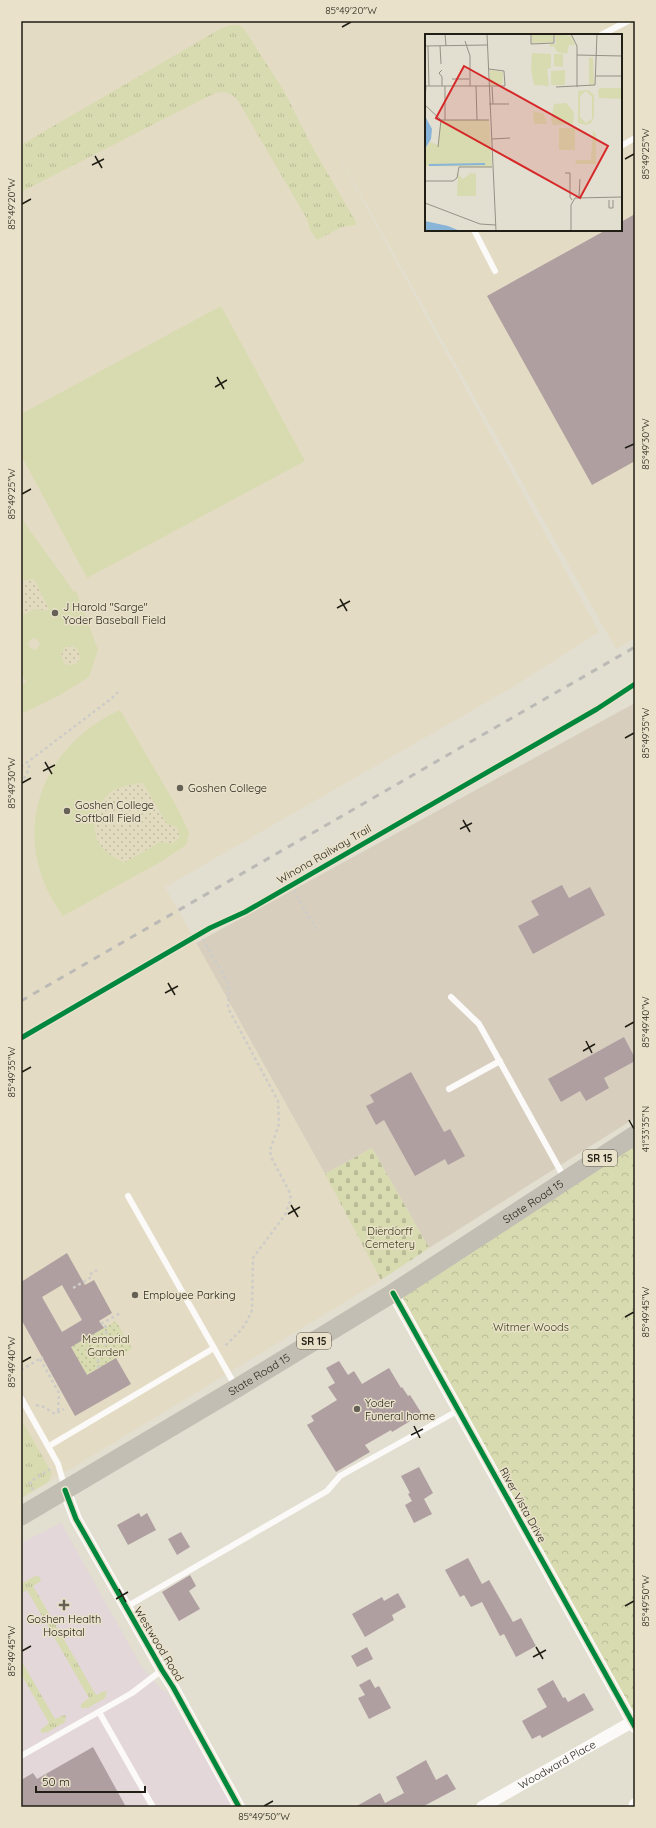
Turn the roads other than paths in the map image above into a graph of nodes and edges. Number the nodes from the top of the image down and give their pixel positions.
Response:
1 (628, 21) edge
2 (603, 34) edge
3 (635, 138) edge
4 (622, 145) edge
5 (474, 231) edge
6 (494, 271) dead end
7 (451, 997) dead end
8 (500, 1061) junction
9 (449, 1089) dead end
10 (635, 1135) edge
11 (566, 1180) junction
12 (128, 1196) dead end
13 (393, 1293) junction
14 (216, 1350) junction
15 (237, 1388) junction
16 (21, 1398) edge
17 (459, 1410) junction
18 (49, 1446) junction
19 (65, 1490) junction
20 (21, 1516) edge
21 (126, 1607) junction
22 (162, 1670) junction
23 (99, 1712) junction
24 (634, 1725) edge
25 (21, 1756) edge
26 (153, 1807) edge
27 (239, 1807) edge
28 (482, 1807) edge

1 - 2 lane
3 - 4 lane
5 - 6 lane
7 - 8 lane
8 - 9 lane
8 - 11 lane
10 - 11 main road, State Road 15 / SR 15
11 - 13 main road, State Road 15 / SR 15
12 - 14 lane
13 - 15 main road, State Road 15 / SR 15
13 - 17 street, River Vista Drive
14 - 15 lane
14 - 18 lane
15 - 19 main road, State Road 15 / SR 15
16 - 18 lane
17 - 21 lane
17 - 24 street, River Vista Drive
18 - 19 lane
19 - 20 main road, State Road 15 / SR 15
19 - 21 street, Westwood Road
21 - 22 street, Westwood Road
22 - 23 lane
22 - 27 street, Westwood Road
23 - 25 lane
23 - 26 lane
24 - 28 street, Woodward Place

